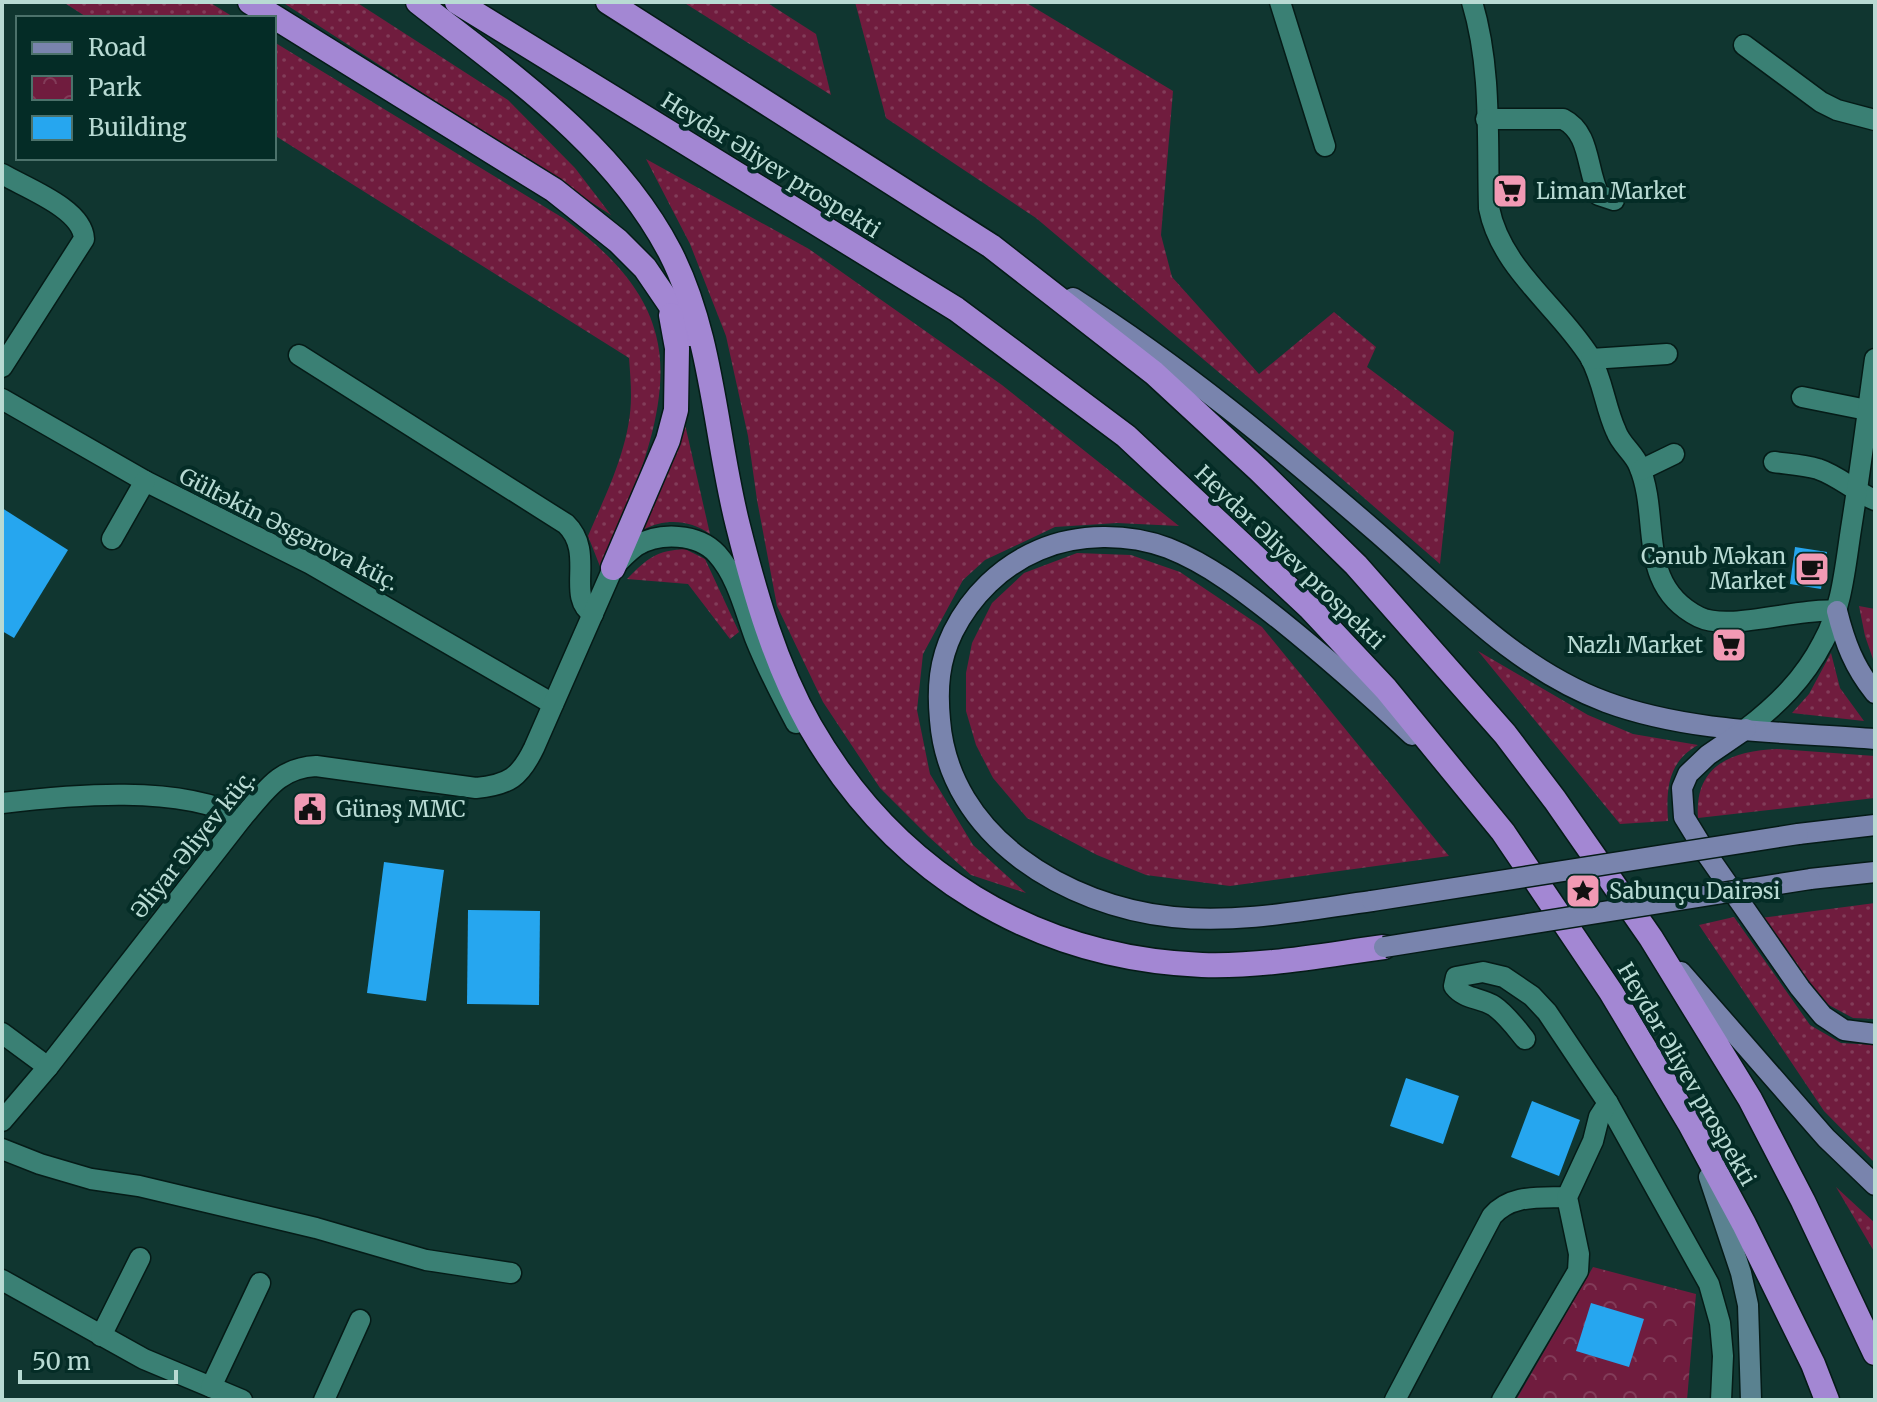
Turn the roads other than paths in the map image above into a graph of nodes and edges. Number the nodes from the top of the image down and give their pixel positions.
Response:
1 (250, 2) edge
2 (418, 2) edge
3 (457, 2) edge
4 (608, 2) edge
5 (1280, 2) edge
6 (1472, 2) edge
7 (273, 16) edge
8 (276, 18) edge
9 (1744, 45) dead end
10 (1486, 119) junction
11 (1875, 120) edge
12 (1325, 146) dead end
13 (2, 174) edge
14 (1614, 200) dead end
15 (991, 246) junction
16 (662, 290) junction
17 (1667, 354) dead end
18 (299, 355) dead end
19 (1591, 359) junction
20 (1875, 359) edge
21 (2, 367) edge
22 (708, 375) junction
23 (1802, 397) dead end
24 (2, 399) edge
25 (1867, 410) junction
26 (1674, 454) dead end
27 (1774, 462) dead end
28 (1641, 470) junction
29 (145, 481) junction
30 (1866, 497) edge
31 (112, 539) dead end
32 (613, 568) junction
33 (1837, 611) junction
34 (593, 614) junction
35 (1875, 693) edge
36 (553, 704) junction
37 (1746, 729) junction
38 (1875, 739) edge
39 (1455, 774) junction
40 (2, 803) edge
41 (870, 811) junction
42 (242, 818) junction
43 (1875, 825) edge
44 (1875, 875) edge
45 (1651, 938) junction
46 (1384, 947) joint
47 (2, 1033) edge
48 (1875, 1034) edge
49 (1525, 1039) dead end
50 (48, 1067) junction
51 (1608, 1103) junction
52 (2, 1121) edge
53 (1690, 1124) junction
54 (2, 1149) edge
55 (1875, 1185) edge
56 (1567, 1197) junction
57 (140, 1258) dead end
58 (511, 1273) dead end
59 (2, 1280) edge
60 (260, 1283) dead end
61 (360, 1320) dead end
62 (101, 1336) junction
63 (1875, 1353) edge
64 (211, 1387) junction
65 (242, 1400) edge
66 (324, 1400) edge
67 (1395, 1400) edge
68 (1502, 1400) edge
69 (1721, 1400) edge
70 (1751, 1400) edge
71 (1827, 1400) edge

1 - 7 highway
2 - 22 highway
3 - 39 highway, Heydər Əliyev prospekti
4 - 15 highway, Heydər Əliyev prospekti
5 - 12 street
6 - 10 street
8 - 16 highway
9 - 11 street
10 - 14 street
10 - 19 street
13 - 21 street
15 - 37 main road
15 - 45 highway, Heydər Əliyev prospekti
16 - 22 highway
16 - 32 highway
17 - 19 street
18 - 34 street
19 - 28 street
20 - 25 street
22 - 41 highway
23 - 25 street
24 - 29 street, Gültəkin Əsgərova küç.
25 - 30 street
26 - 28 street
27 - 30 street
28 - 33 street
29 - 31 street
29 - 36 street, Gültəkin Əsgərova küç.
30 - 33 street
32 - 34 street, Əliyar Əliyev küç.
32 - 41 street
33 - 35 main road
33 - 37 street
34 - 36 street, Əliyar Əliyev küç.
36 - 42 street, Əliyar Əliyev küç.
37 - 38 main road
37 - 48 main road
39 - 43 main road, bridge
39 - 53 highway, Heydər Əliyev prospekti
40 - 42 street
41 - 46 highway
42 - 50 street, Əliyar Əliyev küç.
44 - 46 main road, bridge
45 - 55 main road
45 - 63 highway, Heydər Əliyev prospekti
47 - 50 street
49 - 51 street
50 - 52 street, Əliyar Əliyev küç.
51 - 56 street
51 - 69 street
53 - 70 main road
53 - 71 highway, Heydər Əliyev prospekti
54 - 58 street
56 - 67 street
56 - 68 street
57 - 62 street
59 - 62 street
60 - 64 street
61 - 66 street
62 - 64 street
64 - 65 street

